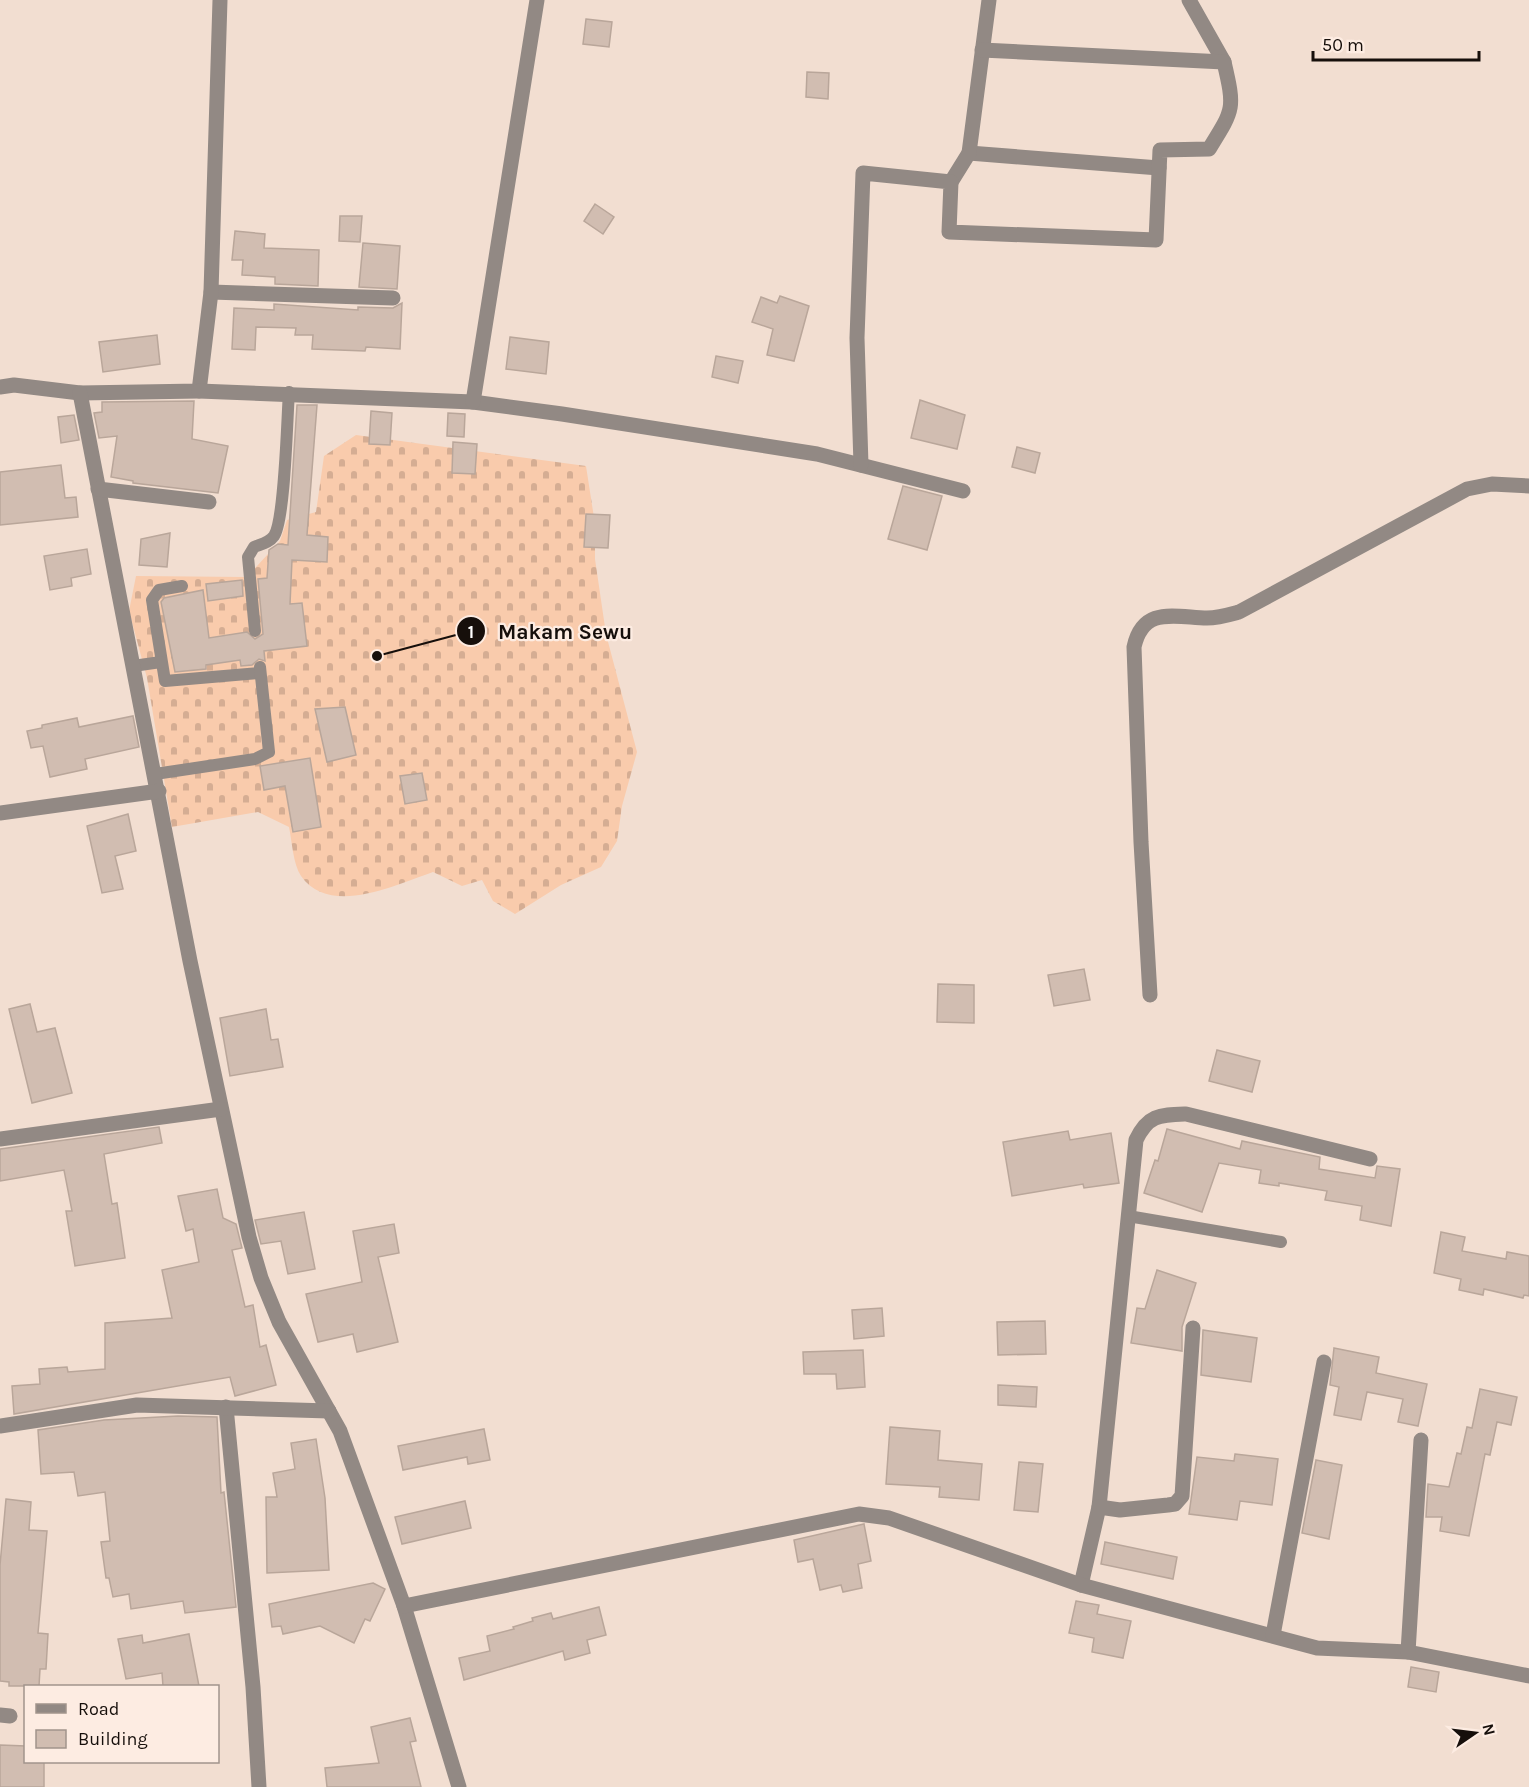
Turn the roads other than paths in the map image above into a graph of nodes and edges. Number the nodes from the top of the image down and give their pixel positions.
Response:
1 (220, 0) edge
2 (537, 0) edge
3 (990, 0) edge
4 (1189, 0) edge
5 (982, 50) junction
6 (1224, 62) junction
7 (969, 153) junction
8 (1159, 168) junction
9 (951, 182) junction
10 (211, 292) junction
11 (393, 298) dead end
12 (0, 387) edge
13 (200, 391) junction
14 (289, 392) junction
15 (80, 393) junction
16 (473, 402) junction
17 (861, 465) junction
18 (1529, 486) edge
19 (98, 489) junction
20 (963, 491) dead end
21 (209, 502) dead end
22 (182, 586) dead end
23 (255, 631) dead end
24 (161, 662) junction
25 (133, 666) junction
26 (156, 774) junction
27 (159, 791) junction
28 (0, 813) edge
29 (1149, 995) dead end
30 (221, 1109) junction
31 (0, 1139) edge
32 (1370, 1159) dead end
33 (1128, 1215) junction
34 (1281, 1242) dead end
35 (1193, 1328) dead end
36 (1324, 1362) dead end
37 (226, 1407) junction
38 (329, 1411) junction
39 (0, 1426) edge
40 (1421, 1440) dead end
41 (1099, 1507) junction
42 (1081, 1585) junction
43 (404, 1606) junction
44 (1273, 1635) junction
45 (1408, 1652) junction
46 (1529, 1676) edge
47 (259, 1787) edge
48 (459, 1787) edge

1 - 10 street
2 - 16 street
3 - 5 street
4 - 6 street
5 - 6 street
5 - 7 street
6 - 8 street
7 - 8 street
7 - 9 street
8 - 9 street
9 - 17 street
10 - 11 street
10 - 13 street
12 - 15 street
13 - 14 street
13 - 15 street
14 - 16 street
14 - 23 lane
15 - 19 street
16 - 17 street
17 - 20 street
18 - 29 street
19 - 21 street
19 - 25 street
22 - 24 lane
24 - 25 lane
24 - 26 lane
25 - 26 street
26 - 27 street
27 - 28 street
27 - 30 street
30 - 31 street
30 - 38 street
32 - 33 street
33 - 34 lane
33 - 41 street
35 - 41 street
36 - 44 street
37 - 38 street
37 - 39 street
37 - 47 street
38 - 43 street
40 - 45 street
41 - 42 street
42 - 43 street
42 - 44 street
43 - 48 street
44 - 45 street
45 - 46 street

